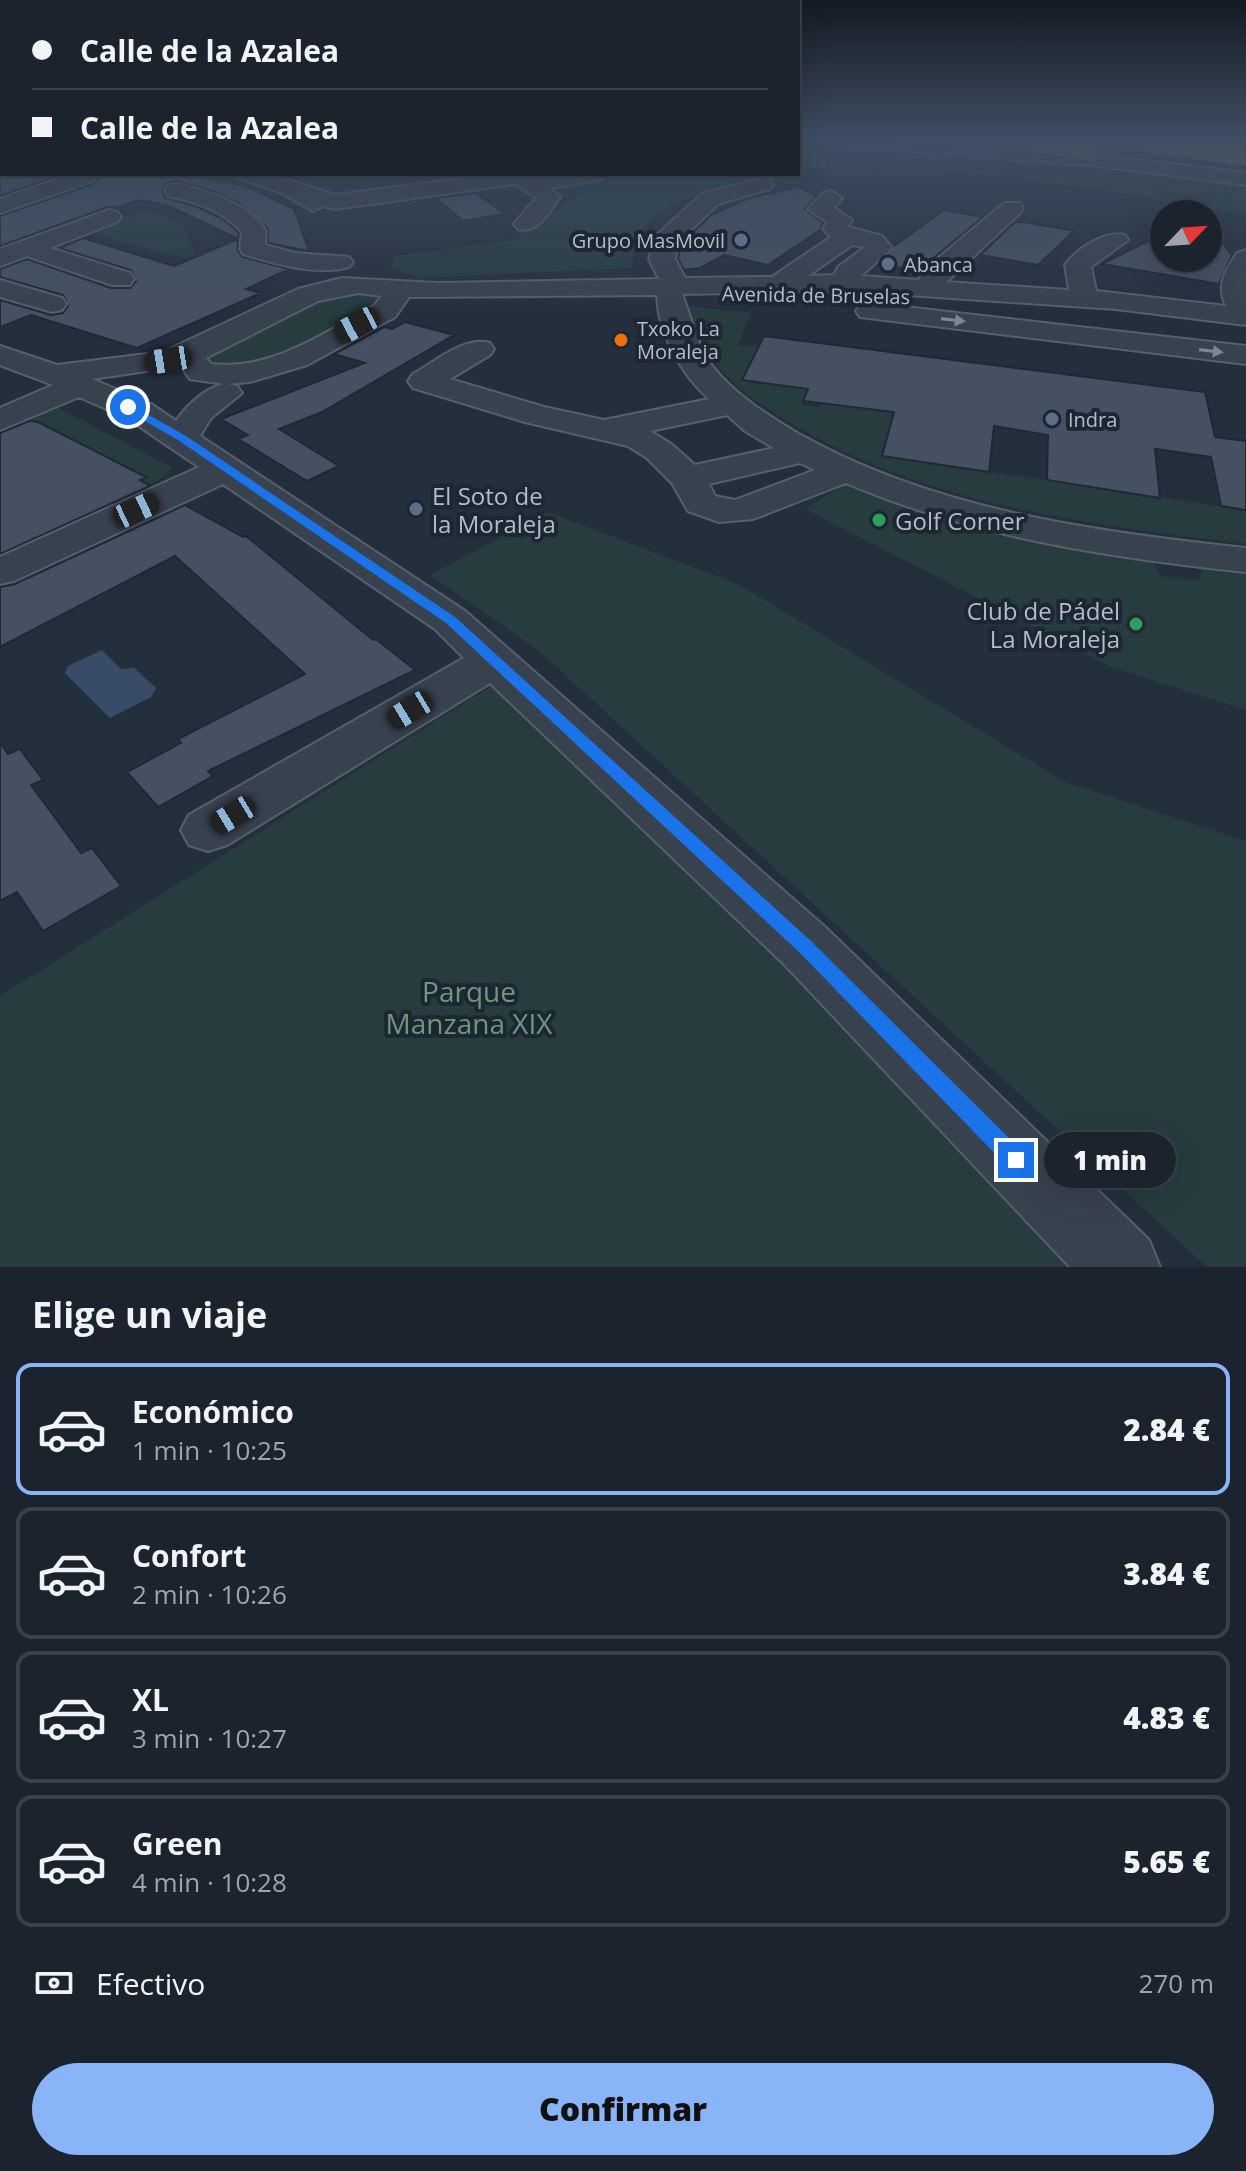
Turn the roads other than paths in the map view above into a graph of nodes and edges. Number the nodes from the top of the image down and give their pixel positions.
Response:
1 (29, 196) edge
2 (199, 196) edge
3 (313, 196) edge
4 (391, 196) edge
5 (548, 196) edge
6 (720, 196) edge
7 (831, 198) dead end
8 (0, 206) edge
9 (1012, 208) dead end
10 (109, 217) dead end
11 (526, 224) dead end
12 (341, 231) junction
13 (848, 237) junction
14 (1116, 240) dead end
15 (26, 248) junction
16 (0, 258) edge
17 (1246, 258) edge
18 (121, 279) dead end
19 (780, 283) junction
20 (849, 283) junction
21 (934, 287) junction
22 (0, 288) edge
23 (327, 288) junction
24 (673, 290) junction
25 (737, 293) junction
26 (384, 295) junction
27 (1084, 299) junction
28 (52, 304) dead end
29 (1246, 317) edge
30 (1246, 327) edge
31 (479, 349) dead end
32 (0, 355) edge
33 (182, 355) junction
34 (1246, 355) edge
35 (274, 369) junction
36 (66, 380) junction
37 (226, 393) junction
38 (721, 393) junction
39 (133, 409) junction
40 (537, 415) junction
41 (0, 420) edge
42 (764, 428) junction
43 (604, 430) junction
44 (182, 438) junction
45 (659, 451) junction
46 (805, 451) junction
47 (227, 468) junction
48 (851, 474) junction
49 (687, 478) junction
50 (1246, 560) edge
51 (0, 572) edge
52 (494, 660) junction
53 (208, 830) dead end
54 (1122, 1267) edge

1 - 8 street
2 - 12 street
3 - 12 street
4 - 12 street
5 - 11 street
6 - 24 street
7 - 13 street
9 - 21 street
10 - 15 street
12 - 23 street
12 - 26 street
13 - 19 street
13 - 20 street
14 - 27 street
15 - 16 street
15 - 18 street
17 - 29 street
19 - 20 street, Avenida de Bruselas
19 - 24 street, Avenida de Bruselas
20 - 21 street, Avenida de Bruselas
21 - 27 street, Avenida de Bruselas
22 - 28 street
23 - 26 street
23 - 33 street
24 - 25 street, Avenida de Bruselas
24 - 26 street, Avenida de Bruselas
24 - 38 street
25 - 30 street, Avenida de Bruselas
25 -> 34 street
26 - 35 street
27 - 29 street, Avenida de Bruselas
31 - 40 street
32 - 36 street
33 - 35 street
33 - 36 street
33 - 39 street
35 - 37 street
36 - 39 street
36 - 41 street
37 - 39 street
37 - 44 street
38 - 40 street
38 - 42 street
38 - 43 street
39 - 44 street
40 - 43 street
42 - 45 street
42 - 46 street
43 - 45 street
44 - 47 street
45 - 49 street
46 - 48 street
46 - 49 street
47 - 51 street
47 - 52 street
48 - 49 street
48 - 50 street
52 - 53 street
52 - 54 street

